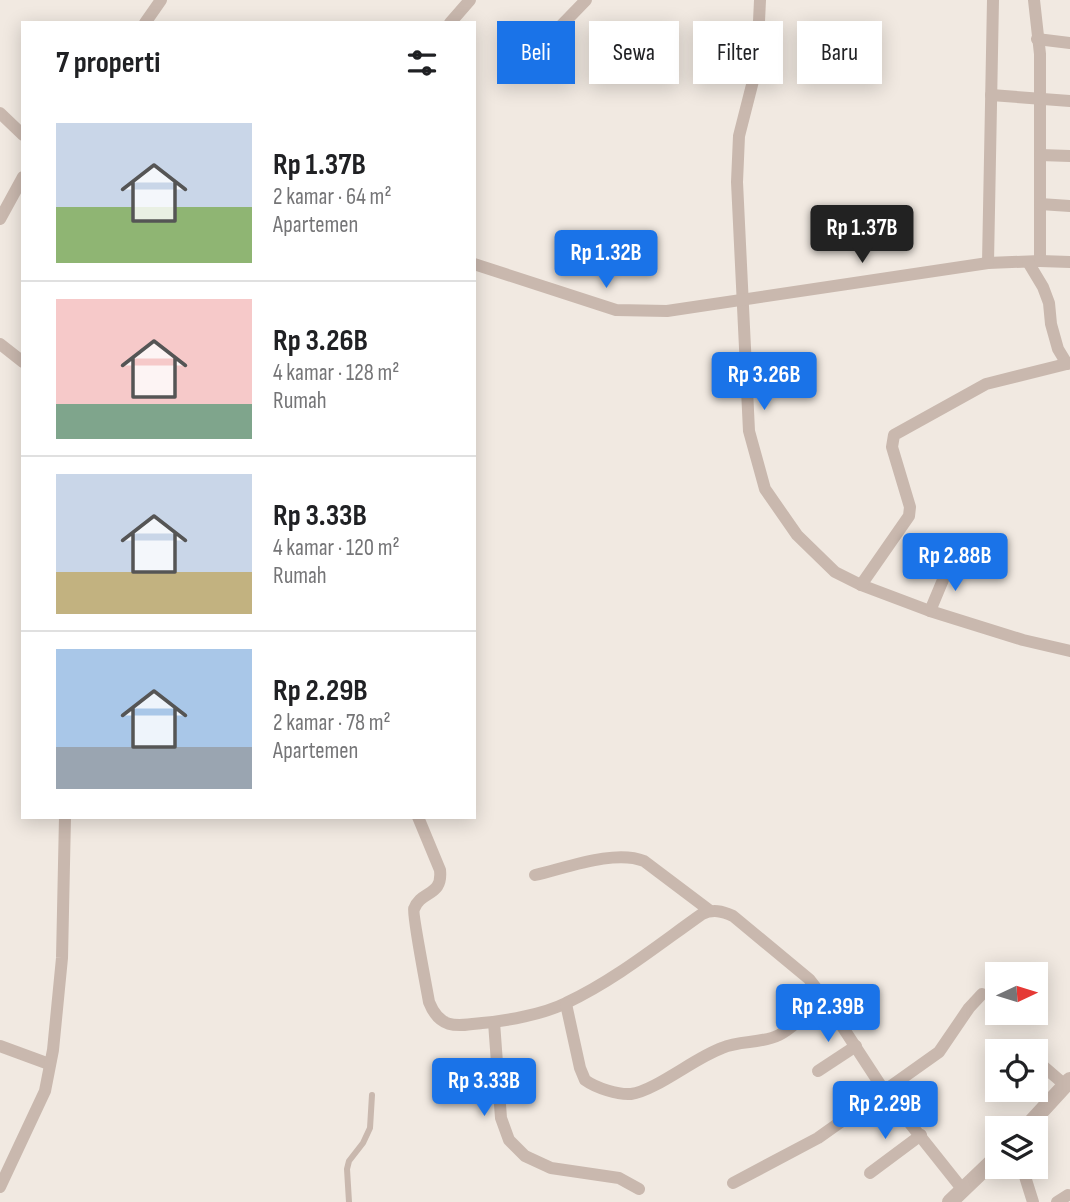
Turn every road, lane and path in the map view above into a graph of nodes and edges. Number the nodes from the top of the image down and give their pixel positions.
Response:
1 (161, 0) edge
2 (470, 0) edge
3 (586, 0) edge
4 (760, 0) edge
5 (993, 0) edge
6 (1034, 0) edge
7 (146, 21) edge
8 (452, 21) edge
9 (566, 21) edge
10 (1037, 39) junction
11 (1070, 43) edge
12 (991, 95) junction
13 (1040, 98) junction
14 (1070, 101) edge
15 (0, 113) edge
16 (21, 133) edge
17 (1040, 155) junction
18 (1070, 156) edge
19 (21, 181) edge
20 (1040, 204) junction
21 (1070, 206) edge
22 (0, 219) edge
23 (1034, 261) junction
24 (1070, 262) edge
25 (988, 263) junction
26 (476, 265) edge
27 (741, 301) junction
28 (0, 344) edge
29 (21, 360) edge
30 (1069, 364) edge
31 (950, 563) dead end
32 (861, 585) junction
33 (930, 611) junction
34 (1070, 651) edge
35 (65, 819) edge
36 (419, 819) edge
37 (535, 875) dead end
38 (709, 910) junction
39 (982, 994) dead end
40 (823, 996) junction
41 (566, 1004) junction
42 (494, 1022) junction
43 (0, 1046) edge
44 (856, 1046) junction
45 (49, 1064) junction
46 (1048, 1068) edge
47 (818, 1071) dead end
48 (1068, 1082) edge
49 (885, 1091) junction
50 (372, 1095) dead end
51 (1037, 1116) edge
52 (920, 1135) junction
53 (985, 1169) edge
54 (870, 1173) dead end
55 (1026, 1179) edge
56 (733, 1183) dead end
57 (0, 1187) edge
58 (639, 1189) dead end
59 (963, 1190) junction
60 (349, 1202) edge
61 (950, 1202) edge
62 (1033, 1202) edge

1 - 7 street
2 - 8 street
3 - 9 street
4 - 27 street
5 - 12 street
6 - 10 street
10 - 11 street
10 - 13 street
12 - 13 street
12 - 25 street
13 - 14 street
13 - 17 street
15 - 16 street
17 - 18 street
17 - 20 street
19 - 22 street
20 - 21 street
20 - 23 street
23 - 24 street
23 - 25 street
23 - 30 street
25 - 27 street
26 - 27 street
27 - 32 street
28 - 29 street
30 - 32 street
31 - 33 street
32 - 33 street
33 - 34 street
35 - 45 street
36 - 42 street
37 - 38 street
38 - 40 street
38 - 41 street
39 - 49 street
40 - 41 street
40 - 44 street
41 - 42 street
42 - 58 street
43 - 45 street
44 - 47 street
44 - 49 street
45 - 57 street
46 - 48 street
48 - 51 street
49 - 52 street
49 - 56 street
50 - 60 lane
52 - 54 street
52 - 59 street
53 - 59 street
55 - 62 street
59 - 61 street

